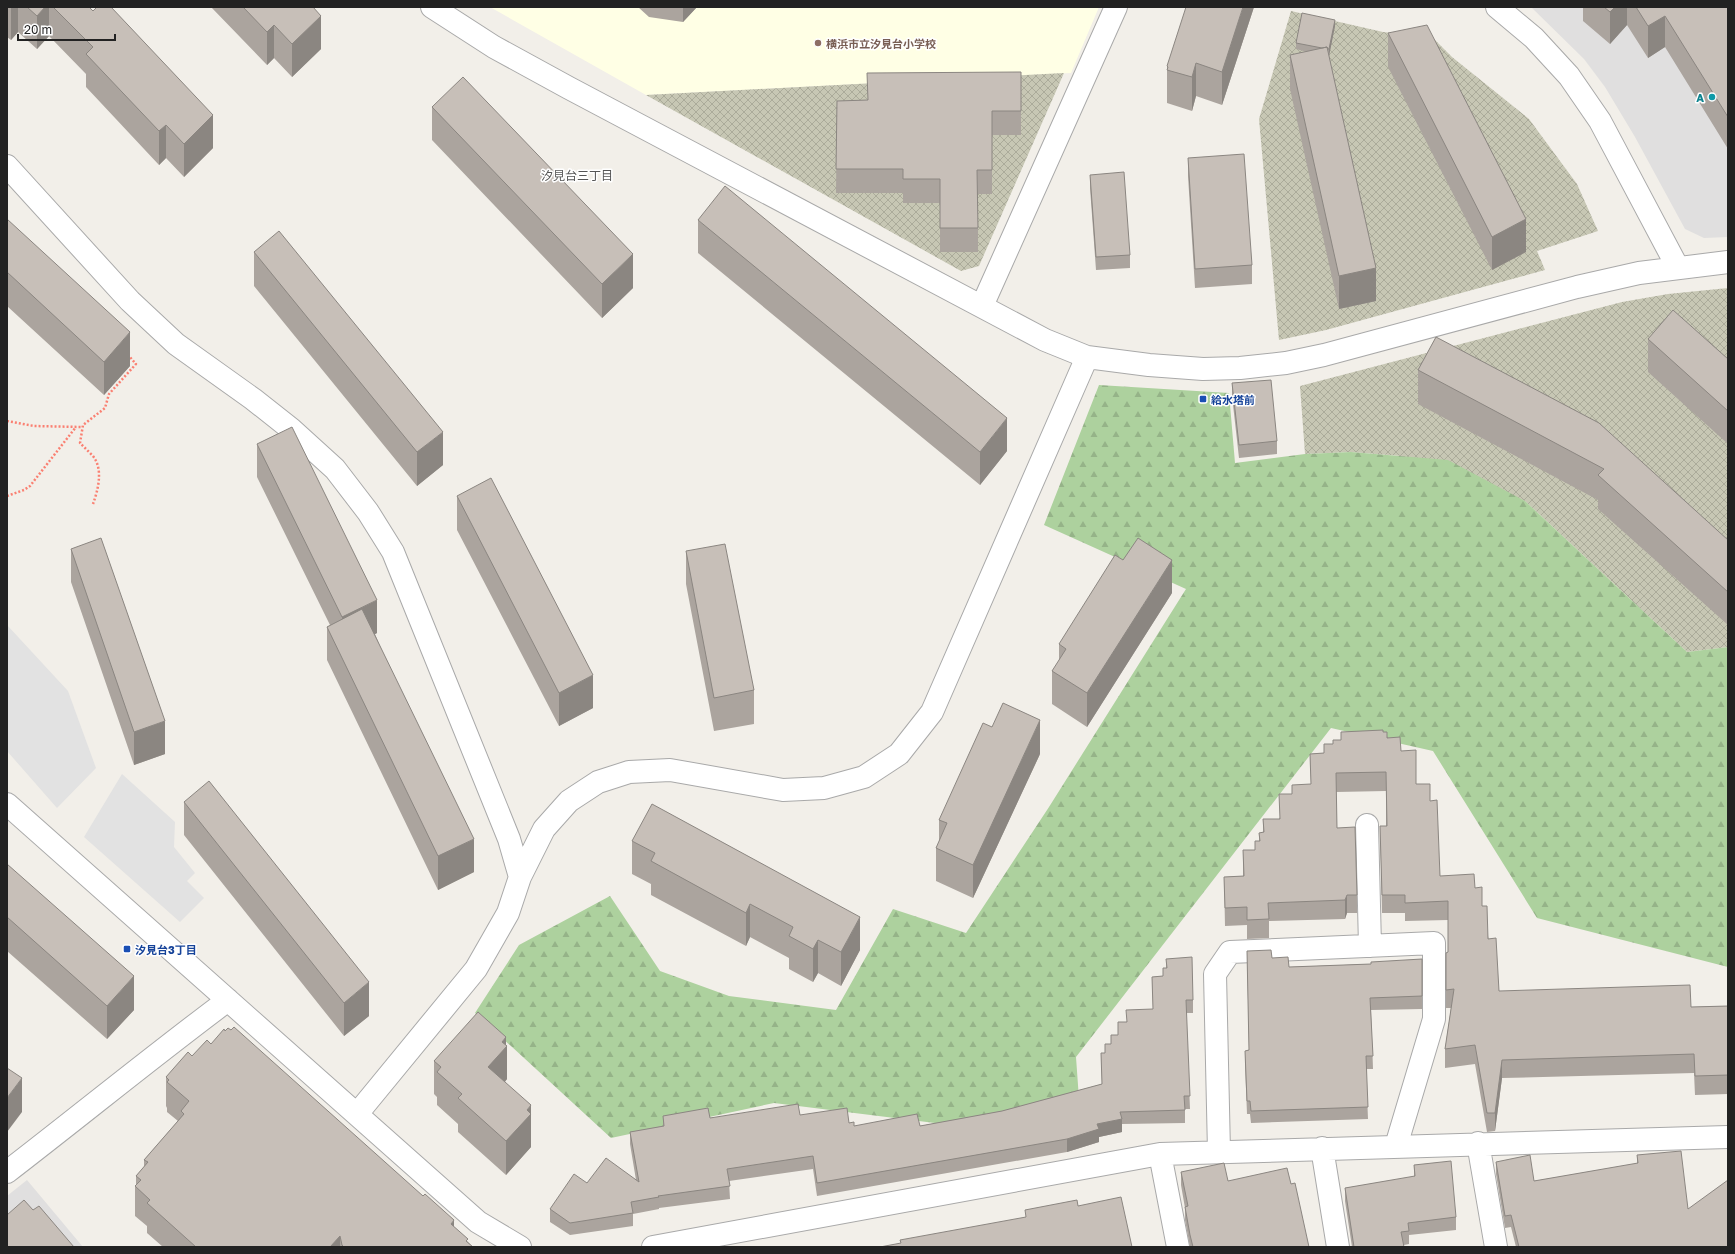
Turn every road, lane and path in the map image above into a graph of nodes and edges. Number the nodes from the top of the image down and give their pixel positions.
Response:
1 (432, 7) edge
2 (1116, 7) edge
3 (1497, 7) edge
4 (7, 166) edge
5 (1728, 262) edge
6 (1678, 268) junction
7 (982, 306) junction
8 (126, 353) edge
9 (1087, 357) junction
10 (7, 421) edge
11 (76, 427) junction
12 (82, 427) junction
13 (7, 496) edge
14 (92, 504) dead end
15 (7, 804) edge
16 (1367, 825) dead end
17 (520, 877) junction
18 (1370, 946) junction
19 (228, 1000) junction
20 (357, 1114) junction
21 (1728, 1137) edge
22 (1478, 1143) junction
23 (1396, 1146) junction
24 (1322, 1148) junction
25 (1219, 1152) junction
26 (1160, 1154) junction
27 (7, 1172) edge
28 (520, 1247) edge
29 (653, 1247) edge
30 (1178, 1247) edge
31 (1338, 1247) edge
32 (1496, 1247) edge

1 - 7 street
2 - 7 street
3 - 6 street
4 - 17 street
5 - 6 street
6 - 9 street
7 - 9 street
8 - 12 path
9 - 17 street
10 - 11 path
11 - 12 path
11 - 13 path
12 - 14 path
15 - 19 street
16 - 18 street
17 - 20 street
18 - 23 street
18 - 25 street
19 - 20 street
19 - 27 street
20 - 28 street
21 - 22 street
22 - 23 street
22 - 32 street
23 - 24 street
24 - 25 street
24 - 31 street
25 - 26 street
26 - 29 street
26 - 30 street

